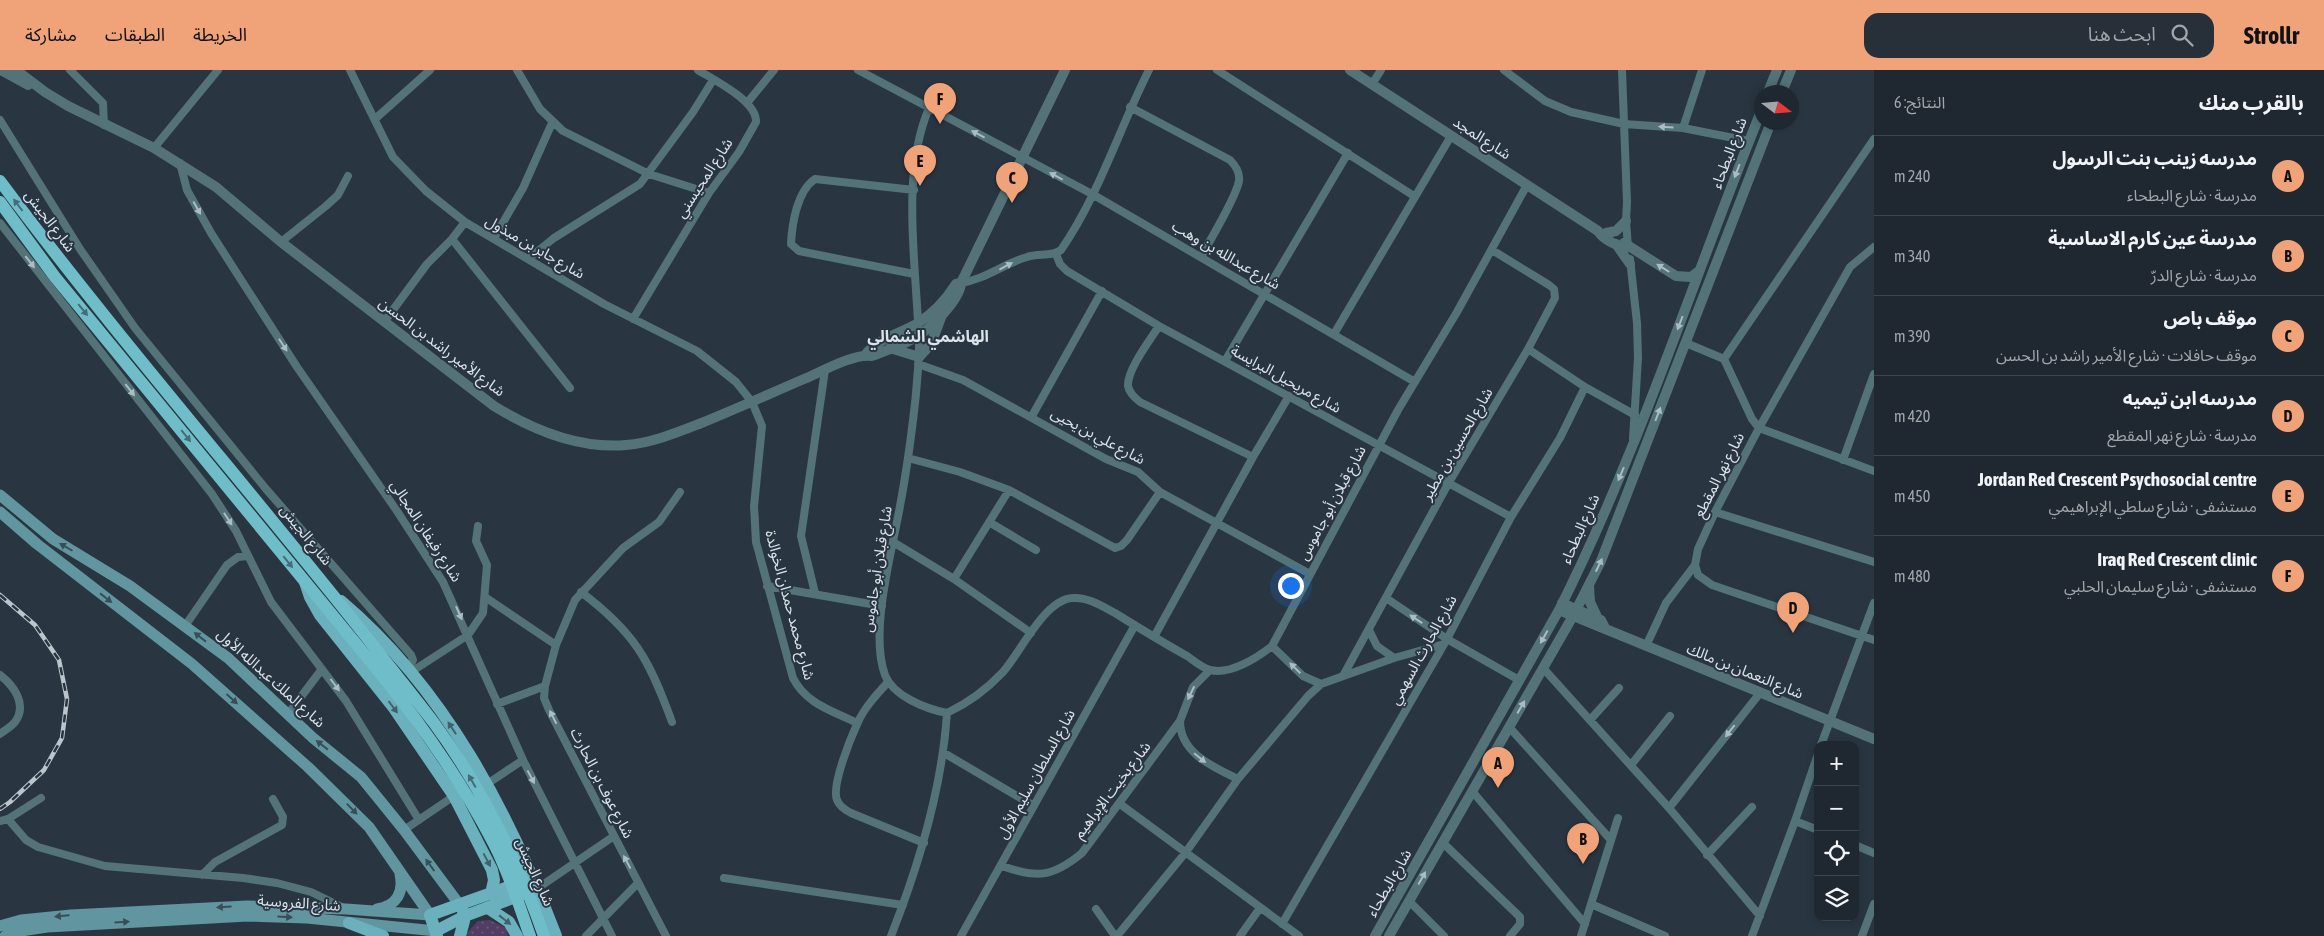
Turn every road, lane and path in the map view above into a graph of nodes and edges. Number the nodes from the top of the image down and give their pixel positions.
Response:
1 (1, 70) edge
2 (16, 70) edge
3 (70, 70) edge
4 (218, 70) edge
5 (350, 70) edge
6 (430, 70) edge
7 (517, 70) edge
8 (698, 70) edge
9 (774, 70) edge
10 (858, 70) edge
11 (1065, 70) edge
12 (1149, 70) edge
13 (1217, 70) edge
14 (1350, 70) edge
15 (1380, 70) edge
16 (1504, 70) edge
17 (1622, 70) edge
18 (1702, 70) edge
19 (1777, 70) edge
20 (1791, 70) edge
21 (713, 80) junction
22 (1372, 84) junction
23 (1771, 85) edge
24 (1785, 85) edge
25 (45, 92) junction
26 (747, 103) junction
27 (1130, 107) junction
28 (930, 108) junction
29 (375, 119) junction
30 (0, 120) edge
31 (552, 123) junction
32 (1624, 124) junction
33 (104, 125) junction
34 (1683, 128) junction
35 (1754, 128) edge
36 (1767, 130) edge
37 (1450, 136) junction
38 (1874, 139) edge
39 (1749, 140) junction
40 (1762, 145) junction
41 (154, 148) junction
42 (1348, 153) junction
43 (1021, 157) junction
44 (180, 163) junction
45 (649, 174) junction
46 (348, 176) dead end
47 (0, 181) edge
48 (1527, 185) junction
49 (914, 190) junction
50 (709, 193) junction
51 (1092, 194) junction
52 (1414, 196) junction
53 (0, 202) edge
54 (1627, 202) junction
55 (1626, 221) junction
56 (465, 222) junction
57 (0, 224) edge
58 (1602, 232) junction
59 (494, 238) junction
60 (452, 239) junction
61 (281, 242) junction
62 (1616, 243) junction
63 (1628, 247) junction
64 (1874, 247) edge
65 (1492, 250) junction
66 (1059, 252) junction
67 (1201, 257) junction
68 (528, 259) junction
69 (1630, 264) junction
70 (1699, 271) junction
71 (914, 274) junction
72 (961, 283) junction
73 (1102, 291) junction
74 (1265, 294) junction
75 (942, 314) junction
76 (633, 319) junction
77 (384, 322) junction
78 (917, 324) junction
79 (1159, 326) junction
80 (1334, 334) junction
81 (918, 336) junction
82 (1686, 343) junction
83 (890, 348) junction
84 (1528, 349) junction
85 (864, 355) junction
86 (1724, 359) junction
87 (919, 361) junction
88 (1225, 361) junction
89 (825, 370) junction
90 (1874, 374) edge
91 (1415, 382) junction
92 (570, 388) dead end
93 (1585, 388) junction
94 (1289, 396) junction
95 (752, 402) junction
96 (1635, 415) junction
97 (1032, 416) junction
98 (1759, 428) junction
99 (1379, 446) junction
100 (1632, 448) junction
101 (1252, 457) junction
102 (908, 458) junction
103 (1843, 460) junction
104 (1874, 472) edge
105 (1448, 484) junction
106 (1009, 490) junction
107 (680, 492) dead end
108 (1160, 492) junction
109 (0, 495) edge
110 (0, 512) edge
111 (1715, 512) junction
112 (1511, 517) junction
113 (989, 522) junction
114 (1216, 522) junction
115 (478, 526) dead end
116 (44, 533) junction
117 (893, 542) junction
118 (36, 544) junction
119 (1036, 550) dead end
120 (248, 556) junction
121 (1874, 562) edge
122 (1695, 565) junction
123 (1310, 574) junction
124 (954, 579) junction
125 (305, 582) junction
126 (1590, 583) junction
127 (767, 586) junction
128 (332, 592) junction
129 (580, 592) junction
130 (815, 593) junction
131 (485, 597) junction
132 (1386, 598) junction
133 (1874, 602) edge
134 (882, 606) junction
135 (1560, 606) junction
136 (1575, 613) junction
137 (1598, 619) junction
138 (1135, 625) junction
139 (186, 626) junction
140 (1605, 629) junction
141 (1368, 630) junction
142 (1031, 633) junction
143 (468, 635) junction
144 (1861, 635) junction
145 (387, 636) junction
146 (1154, 637) junction
147 (1874, 640) edge
148 (1445, 641) junction
149 (556, 645) junction
150 (1272, 646) junction
151 (1646, 646) junction
152 (375, 657) junction
153 (1394, 658) junction
154 (1544, 668) junction
155 (322, 669) junction
156 (409, 670) junction
157 (1210, 670) junction
158 (0, 675) edge
159 (1343, 676) junction
160 (1519, 680) junction
161 (888, 682) junction
162 (1321, 684) junction
163 (544, 686) junction
164 (1619, 688) dead end
165 (1760, 693) junction
166 (498, 704) junction
167 (947, 713) junction
168 (288, 714) junction
169 (1670, 716) dead end
170 (1180, 720) junction
171 (1590, 720) junction
172 (1828, 721) junction
173 (672, 722) dead end
174 (857, 723) junction
175 (1509, 727) junction
176 (0, 734) edge
177 (1874, 738) edge
178 (1822, 741) edge
179 (944, 754) junction
180 (523, 760) junction
181 (1631, 765) junction
182 (1814, 766) edge
183 (1238, 779) junction
184 (487, 784) junction
185 (1472, 791) junction
186 (454, 796) junction
187 (41, 798) dead end
188 (273, 799) dead end
189 (1120, 804) junction
190 (1034, 806) junction
191 (1752, 807) dead end
192 (1669, 808) junction
193 (1618, 818) dead end
194 (4, 820) edge
195 (419, 820) junction
196 (1795, 821) junction
197 (1814, 828) edge
198 (404, 830) junction
199 (614, 836) junction
200 (1611, 840) junction
201 (1442, 842) junction
202 (924, 843) junction
203 (1859, 847) edge
204 (1186, 852) junction
205 (1874, 853) edge
206 (1708, 855) junction
207 (576, 862) junction
208 (1002, 866) junction
209 (398, 867) junction
210 (202, 875) junction
211 (724, 878) dead end
212 (536, 883) junction
213 (638, 883) junction
214 (491, 894) junction
215 (1409, 901) junction
216 (459, 904) junction
217 (1591, 904) junction
218 (1874, 904) edge
219 (903, 905) junction
220 (488, 908) junction
221 (1260, 908) junction
222 (346, 909) junction
223 (1096, 909) dead end
224 (361, 910) junction
225 (430, 916) junction
226 (464, 916) junction
227 (1760, 916) junction
228 (603, 919) junction
229 (349, 922) junction
230 (1282, 924) junction
231 (1584, 924) junction
232 (0, 926) edge
233 (436, 933) edge
234 (5, 936) edge
235 (383, 936) edge
236 (460, 936) edge
237 (517, 936) edge
238 (530, 936) edge
239 (544, 936) edge
240 (556, 936) edge
241 (586, 936) edge
242 (612, 936) edge
243 (666, 936) edge
244 (891, 936) edge
245 (961, 936) edge
246 (1116, 936) edge
247 (1240, 936) edge
248 (1299, 936) edge
249 (1375, 936) edge
250 (1389, 936) edge
251 (1444, 936) edge
252 (1510, 936) edge
253 (1581, 936) edge
254 (1665, 936) edge
255 (1752, 936) edge
256 (1862, 936) edge

1 - 25 street, شارع الأمير راشد بن الحسن
2 - 25 street, شارع الأمير راشد بن الحسن
3 - 33 street
4 - 41 street
5 - 29 street, شارع جابر بن مبذول
6 - 29 street
7 - 31 street
8 - 21 street
9 - 26 street
10 - 28 street, شارع عبدالله بن وهب
11 - 43 street, شارع الأمير راشد بن الحسن
12 - 27 street
13 - 42 street
14 - 22 street, شارع المجد
15 - 22 street
16 - 32 street
17 - 32 street
18 - 34 street
19 - 23 street
20 - 24 street
21 - 26 street
21 - 45 street
22 - 37 street, شارع المجد
25 - 33 street, شارع الأمير راشد بن الحسن
26 - 50 street, شارع المحيسني
27 - 51 street
27 - 67 street
43 -> 28 street, شارع عبدالله بن وهب
28 - 49 street, شارع قبلان أبو جاموس
29 - 56 street, شارع جابر بن مبذول
30 - 145 street
31 - 45 street
31 - 59 street
34 -> 32 street
32 - 54 street
33 - 41 street, شارع الأمير راشد بن الحسن
34 - 39 street
35 - 39 street, شارع البطحاء
36 - 40 street, شارع البطحاء
37 - 48 street, شارع المجد
37 - 52 street
38 - 86 street
39 - 40 street
39 -> 70 street, شارع البطحاء
40 - 82 street, شارع البطحاء
41 - 44 street, شارع الأمير راشد بن الحسن
42 - 52 street
42 - 74 street
51 -> 43 street, شارع عبدالله بن وهب
43 - 72 street, شارع الأمير راشد بن الحسن
44 - 61 street, شارع الأمير راشد بن الحسن
44 -> 143 street, شارع رفيفان المجالي
45 - 50 street
45 - 68 street
46 - 61 street
128 -> 47 highway, شارع الجيش
48 - 58 street, شارع المجد
48 - 65 street, شارع قبلان أبو جاموس
49 - 71 street, شارع قبلان أبو جاموس
49 - 71 street
50 - 76 street, شارع المحيسني
51 - 66 street
51 - 67 street, شارع عبدالله بن وهب
52 - 80 street
53 -> 125 highway, شارع الجيش
54 - 55 street
54 - 63 street
55 - 58 street
55 - 63 street
56 - 59 street, شارع جابر بن مبذول
56 - 60 street
57 -> 120 street
58 - 62 street, شارع المجد
58 - 63 street, شارع المجد
59 - 68 street, شارع جابر بن مبذول
60 - 77 street
60 - 92 street
61 - 77 street, شارع الأمير راشد بن الحسن
62 - 63 street, شارع المجد
62 - 69 street
63 - 69 street
70 -> 63 street, شارع المجد
64 - 98 street, شارع نهر المقطع
65 - 84 street, شارع الحسين بن مطير
65 - 91 street, شارع قبلان أبو جاموس
72 -> 66 street
66 - 73 street, شارع مريحيل البرايسة
67 - 74 street, شارع عبدالله بن وهب
68 - 76 street, شارع جابر بن مبذول
69 - 96 street
70 -> 100 street, شارع البطحاء
71 - 78 street, شارع قبلان أبو جاموس
72 - 75 street, شارع الأمير راشد بن الحسن
72 - 78 street, شارع الأمير راشد بن الحسن
73 - 79 street, شارع مريحيل البرايسة
73 - 97 street
74 - 80 street, شارع عبدالله بن وهب
74 - 88 street
75 - 81 street, شارع الأمير راشد بن الحسن
75 - 87 street
76 - 95 street, شارع جابر بن مبذول
77 - 95 street, شارع الأمير راشد بن الحسن
78 - 81 street, شارع قبلان أبو جاموس
78 - 85 street, شارع الأمير راشد بن الحسن
79 - 88 street, شارع مريحيل البرايسة
79 - 101 street
80 - 91 street, شارع عبدالله بن وهب
81 - 83 street, شارع الأمير راشد بن الحسن
81 - 87 street, شارع قبلان أبو جاموس
82 - 86 street
126 -> 82 street, شارع البطحاء
83 - 85 street, شارع الأمير راشد بن الحسن
83 - 87 street
84 - 93 street
84 - 105 street, شارع الحسين بن مطير
85 - 89 street, شارع الأمير راشد بن الحسن
86 - 98 street
87 - 97 street, شارع علي بن يحيى
87 - 102 street, شارع قبلان أبو جاموس
88 - 94 street, شارع مريحيل البرايسة
89 - 95 street, شارع الأمير راشد بن الحسن
89 - 130 street
90 - 103 street
91 - 99 street, شارع قبلان أبو جاموس
93 - 96 street
93 - 112 street, شارع الحارث السهمي
94 - 99 street, شارع مريحيل البرايسة
94 - 101 street
95 - 127 street, شارع محمد حمدان الخوالدة
96 - 100 street
97 - 108 street, شارع علي بن يحيى
98 - 103 street
98 - 111 street, شارع نهر المقطع
99 - 105 street, شارع مريحيل البرايسة
99 - 123 street, شارع قبلان أبو جاموس
100 -> 135 street, شارع البطحاء
101 - 114 street
102 - 106 street
102 - 117 street, شارع قبلان أبو جاموس
103 - 104 street
105 - 112 street, شارع مريحيل البرايسة
105 - 132 street, شارع الحسين بن مطير
106 - 108 street
106 - 113 street
107 - 129 street
108 - 114 street, شارع علي بن يحيى
109 - 116 main road, شارع الملك عبدالله الأول
110 - 118 main road
111 - 121 street
111 - 122 street, شارع نهر المقطع
112 - 148 street, شارع الحارث السهمي
113 - 119 street
113 - 124 street
114 - 123 street, شارع علي بن يحيى
114 - 146 street
115 - 131 street
116 - 118 main road
139 -> 116 main road, شارع الملك عبدالله الأول
117 - 124 street
117 - 134 street, شارع قبلان أبو جاموس
118 -> 209 main road
120 - 139 street
120 - 155 street
122 - 144 street
122 - 151 street
123 - 150 street, شارع قبلان أبو جاموس
124 - 142 street
125 - 152 highway, شارع الجيش
125 -> 186 main road
126 - 136 street, شارع البطحاء
126 - 137 street
127 - 130 street
127 - 174 street, شارع محمد حمدان الخوالدة
128 - 145 main road
128 - 152 highway, شارع الجيش
129 - 149 street
129 - 173 street
130 - 134 street
131 - 143 street
131 - 149 street
132 - 141 street, شارع الحسين بن مطير
148 -> 132 street
133 - 144 street
134 - 161 street, شارع قبلان أبو جاموس
135 - 136 street, شارع النعمان بن مالك
135 -> 160 street, شارع البطحاء
136 - 137 street, شارع النعمان بن مالك
136 - 140 street, شارع النعمان بن مالك
136 - 154 street, شارع البطحاء
137 - 140 street
138 - 142 street
138 - 146 street
138 - 190 street, شارع السلطان سليم الأول
168 -> 139 main road, شارع الملك عبدالله الأول
140 - 151 street, شارع النعمان بن مالك
141 - 153 street
141 - 159 street, شارع الحسين بن مطير
142 - 167 street
143 - 156 street
143 - 166 street, شارع رفيفان المجالي
144 - 147 street
144 - 172 street
145 - 156 main road
146 - 157 street
148 - 153 street
148 - 160 street
148 - 230 street, شارع الحارث السهمي
149 - 163 street
150 - 157 street, شارع قبلان أبو جاموس
162 -> 150 street
151 - 165 street, شارع النعمان بن مالك
152 - 238 highway, شارع الجيش, bridge
239 -> 152 highway, شارع الجيش, bridge
153 - 159 street
154 - 171 street
175 -> 154 street, شارع البطحاء
155 - 168 street
155 -> 195 street
184 -> 156 main road
157 -> 170 street, شارع بخيت الإبراهيم
158 - 176 street
159 - 162 street
160 - 249 street, شارع البطحاء
161 - 167 street
161 - 174 street
162 - 183 street
163 - 166 street
199 -> 163 street, شارع عوف بن الحارث
164 - 171 street
165 - 172 street, شارع النعمان بن مالك
165 -> 192 street
166 - 180 street, شارع رفيفان المجالي
167 - 179 street
198 -> 168 main road, شارع الملك عبدالله الأول
169 - 181 street
170 -> 183 street
170 - 189 street, شارع بخيت الإبراهيم
171 - 181 street
172 - 177 street, شارع النعمان بن مالك
172 - 178 street
174 - 202 street
175 - 185 street, شارع البطحاء
175 - 200 street
179 - 190 street
179 - 202 street
180 - 184 street
180 -> 207 street, شارع رفيفان المجالي
181 - 192 street
182 - 196 street
183 - 204 street
184 - 212 main road
185 - 201 street, شارع البطحاء
185 - 231 street
186 - 195 street
186 -> 214 main road
187 - 194 street
188 - 210 street
189 - 204 street
189 - 208 street, شارع بخيت الإبراهيم
190 - 208 street, شارع السلطان سليم الأول
191 - 206 street
192 - 206 street
193 - 200 street
194 - 210 street
195 - 198 street
196 - 197 street
196 - 227 street
216 -> 198 main road, شارع الملك عبدالله الأول
199 - 207 street, شارع الفروسية
213 -> 199 street, شارع عوف بن الحارث
200 - 217 street
215 -> 201 street, شارع البطحاء
201 - 252 street
202 - 219 street
203 - 205 street
204 - 221 street
204 - 246 street
206 - 227 street
207 - 212 street, شارع الفروسية
207 - 228 street, شارع رفيفان المجالي
208 - 245 street, شارع السلطان سليم الأول
209 - 224 main road
209 - 225 main road
210 - 222 street
211 - 219 street
212 - 214 main road, شارع الفروسية
212 - 220 main road, شارع الفروسية
212 - 240 main road
213 - 228 street
213 - 243 street, شارع عوف بن الحارث
214 - 216 main road, شارع الفروسية
215 - 250 street, شارع البطحاء
215 - 251 street
216 - 225 main road, شارع الفروسية
216 - 226 main road, شارع الملك عبدالله الأول
217 - 231 street
217 - 254 street
218 - 256 street
219 - 244 street
220 - 226 main road, شارع الفروسية
220 -> 237 main road
221 - 230 street
221 - 247 street
222 - 224 main road, شارع الفروسية
222 -> 232 main road, شارع الفروسية
223 - 246 street
224 - 225 main road, شارع الفروسية
225 - 233 main road
226 - 233 main road, شارع الفروسية
226 - 236 main road
227 - 255 street
228 - 241 street
228 - 242 street, شارع رفيفان المجالي
229 - 233 main road, شارع الفروسية
234 -> 229 main road, شارع الفروسية
229 - 235 main road
230 - 248 street
231 - 253 street

